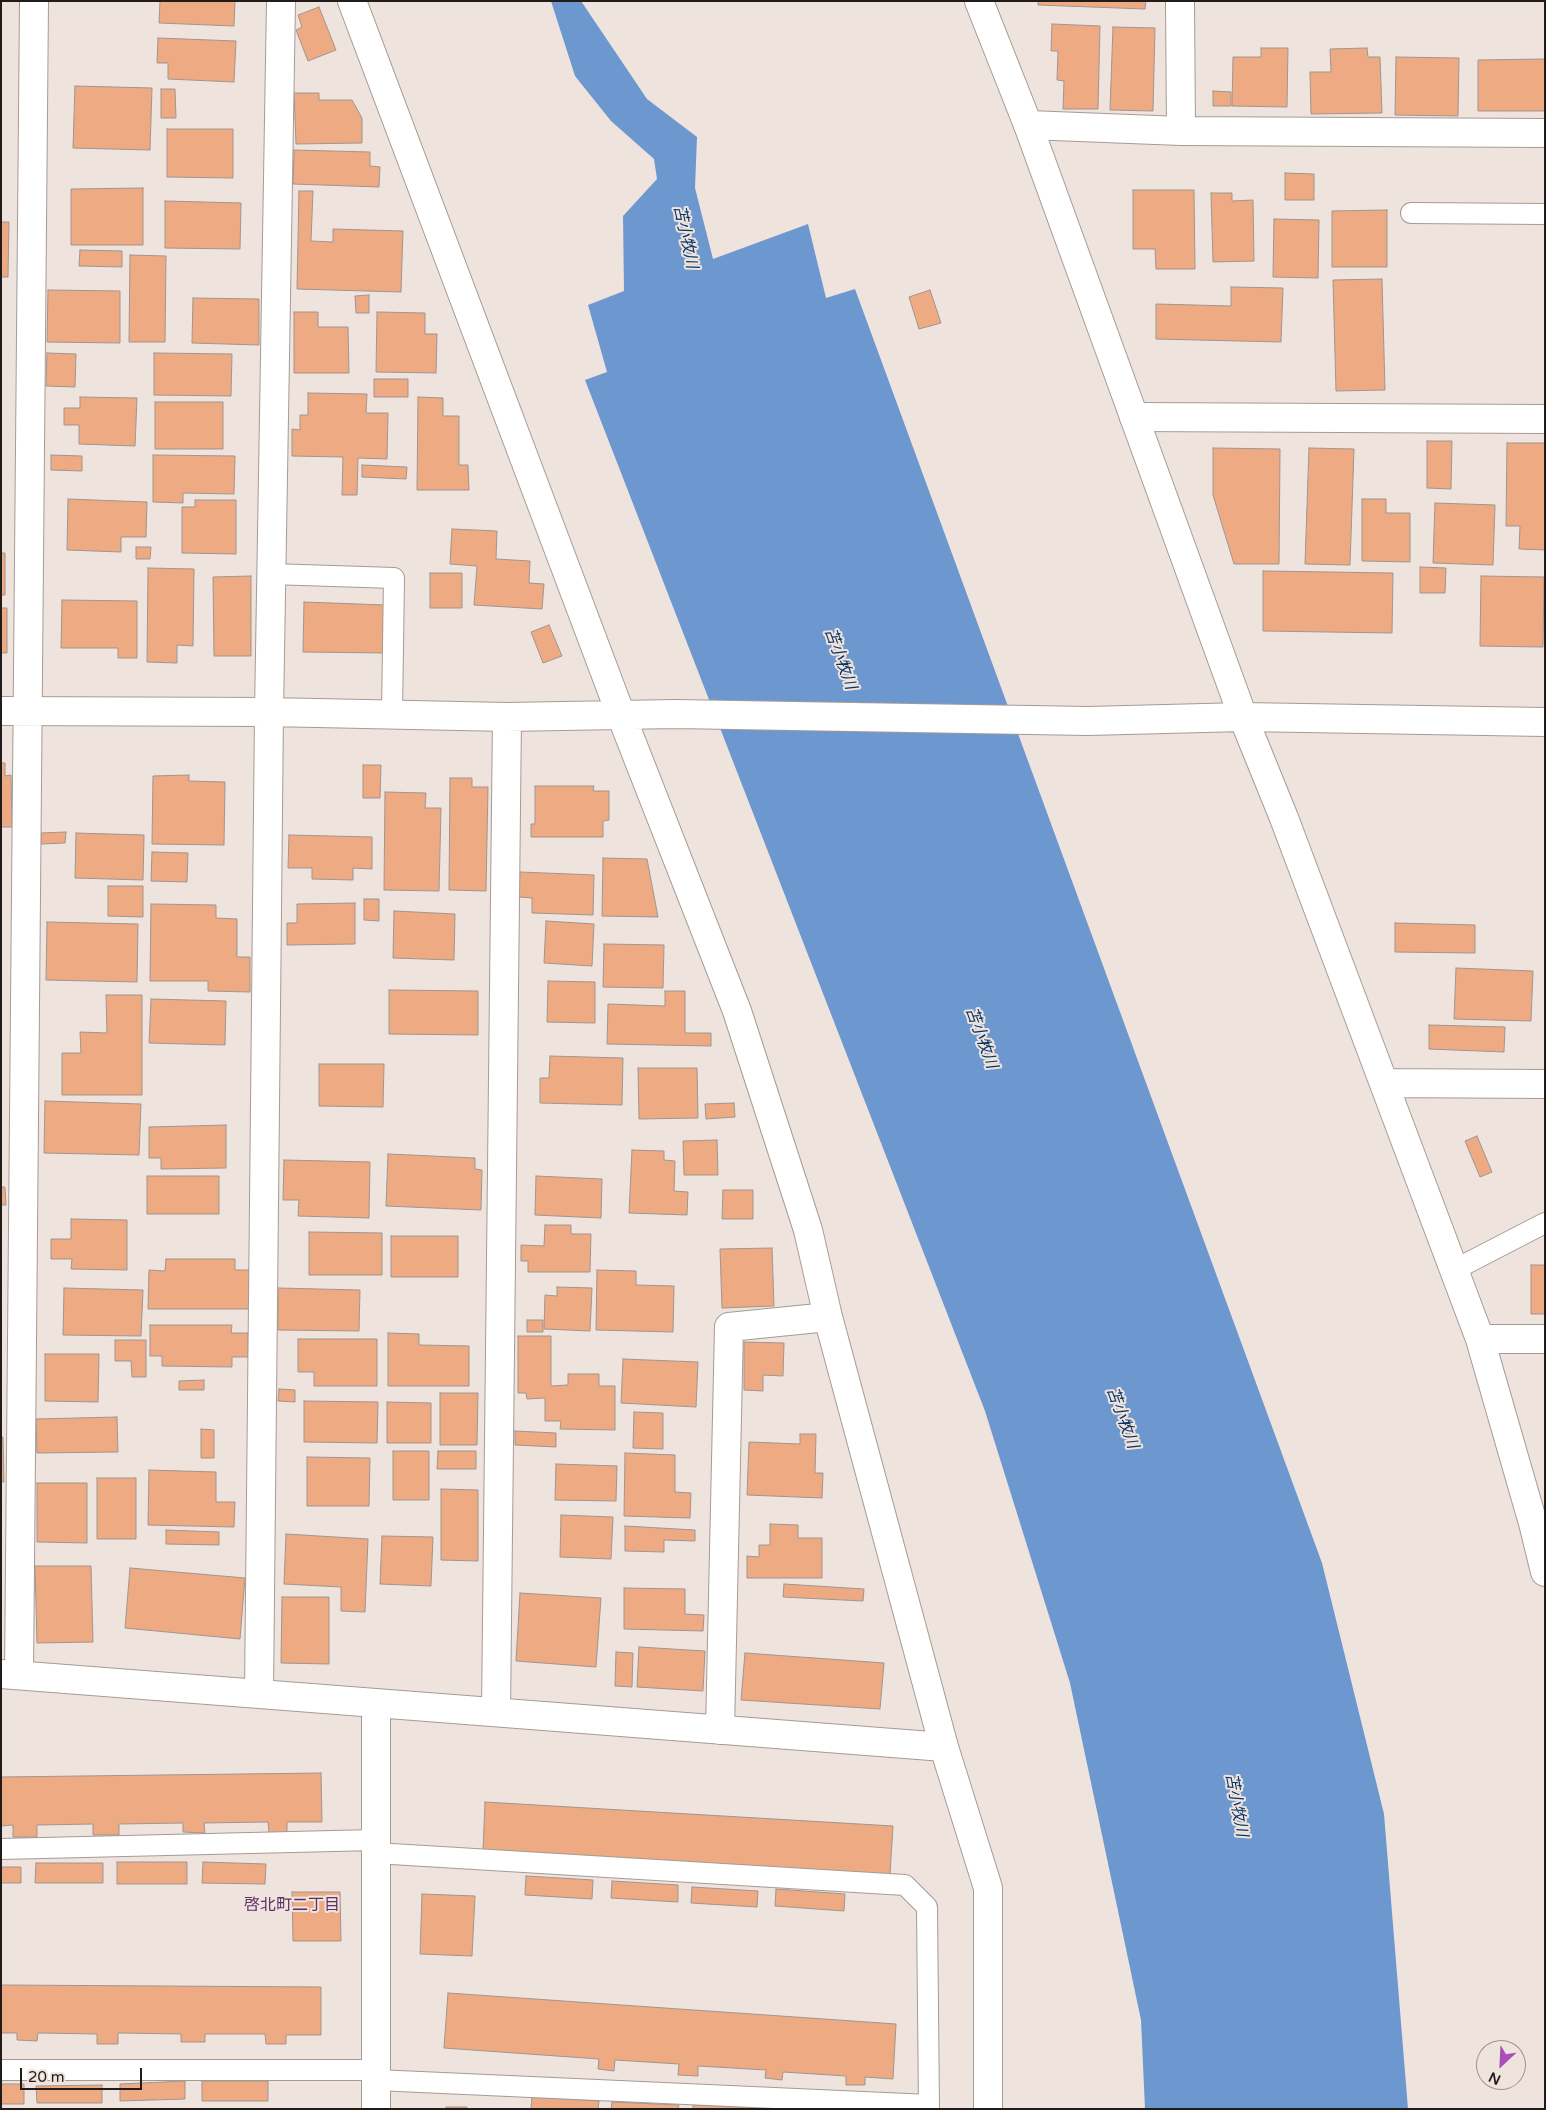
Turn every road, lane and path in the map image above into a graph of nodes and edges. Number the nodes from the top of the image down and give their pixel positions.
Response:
1 (34, 1) edge
2 (281, 1) edge
3 (352, 1) edge
4 (979, 1) edge
5 (1180, 1) edge
6 (1028, 125) junction
7 (1181, 131) junction
8 (1545, 133) edge
9 (1411, 213) dead end
10 (1545, 214) edge
11 (1134, 417) junction
12 (1545, 419) edge
13 (272, 574) junction
14 (14, 711) edge
15 (269, 712) junction
16 (392, 714) junction
17 (621, 715) junction
18 (507, 716) junction
19 (1243, 717) junction
20 (1545, 722) edge
21 (1384, 1083) junction
22 (1545, 1084) edge
23 (1545, 1223) edge
24 (1454, 1270) junction
25 (828, 1317) junction
26 (1480, 1339) junction
27 (1545, 1339) edge
28 (1545, 1572) edge
29 (10, 1674) edge
30 (260, 1692) junction
31 (376, 1704) junction
32 (496, 1712) junction
33 (720, 1730) junction
34 (944, 1748) junction
35 (375, 1846) junction
36 (1, 1849) edge
37 (1, 2070) edge
38 (376, 2075) junction
39 (929, 2107) edge
40 (376, 2109) edge
41 (988, 2109) edge

1 - 14 street
2 - 13 street
3 - 17 street
4 - 6 street
5 - 7 street
6 - 7 street
6 - 11 street
7 - 8 street
9 - 10 lane
11 - 12 street
11 - 19 street
13 - 15 street
13 - 16 lane
14 - 15 street
14 - 29 street
15 - 16 street
15 - 30 street
16 - 18 street
17 - 18 street
17 - 19 street
17 - 25 street
18 - 32 street
19 - 20 street
19 - 21 street
21 - 22 street
21 - 24 street
23 - 24 lane
24 - 26 street
25 - 33 street
25 - 34 street
26 - 27 street
26 - 28 street
29 - 30 street
30 - 31 street
31 - 32 street
31 - 35 street
32 - 33 street
33 - 34 street
34 - 41 street
35 - 36 lane
35 - 38 street
35 - 39 lane
37 - 38 lane
38 - 39 lane
38 - 40 street

